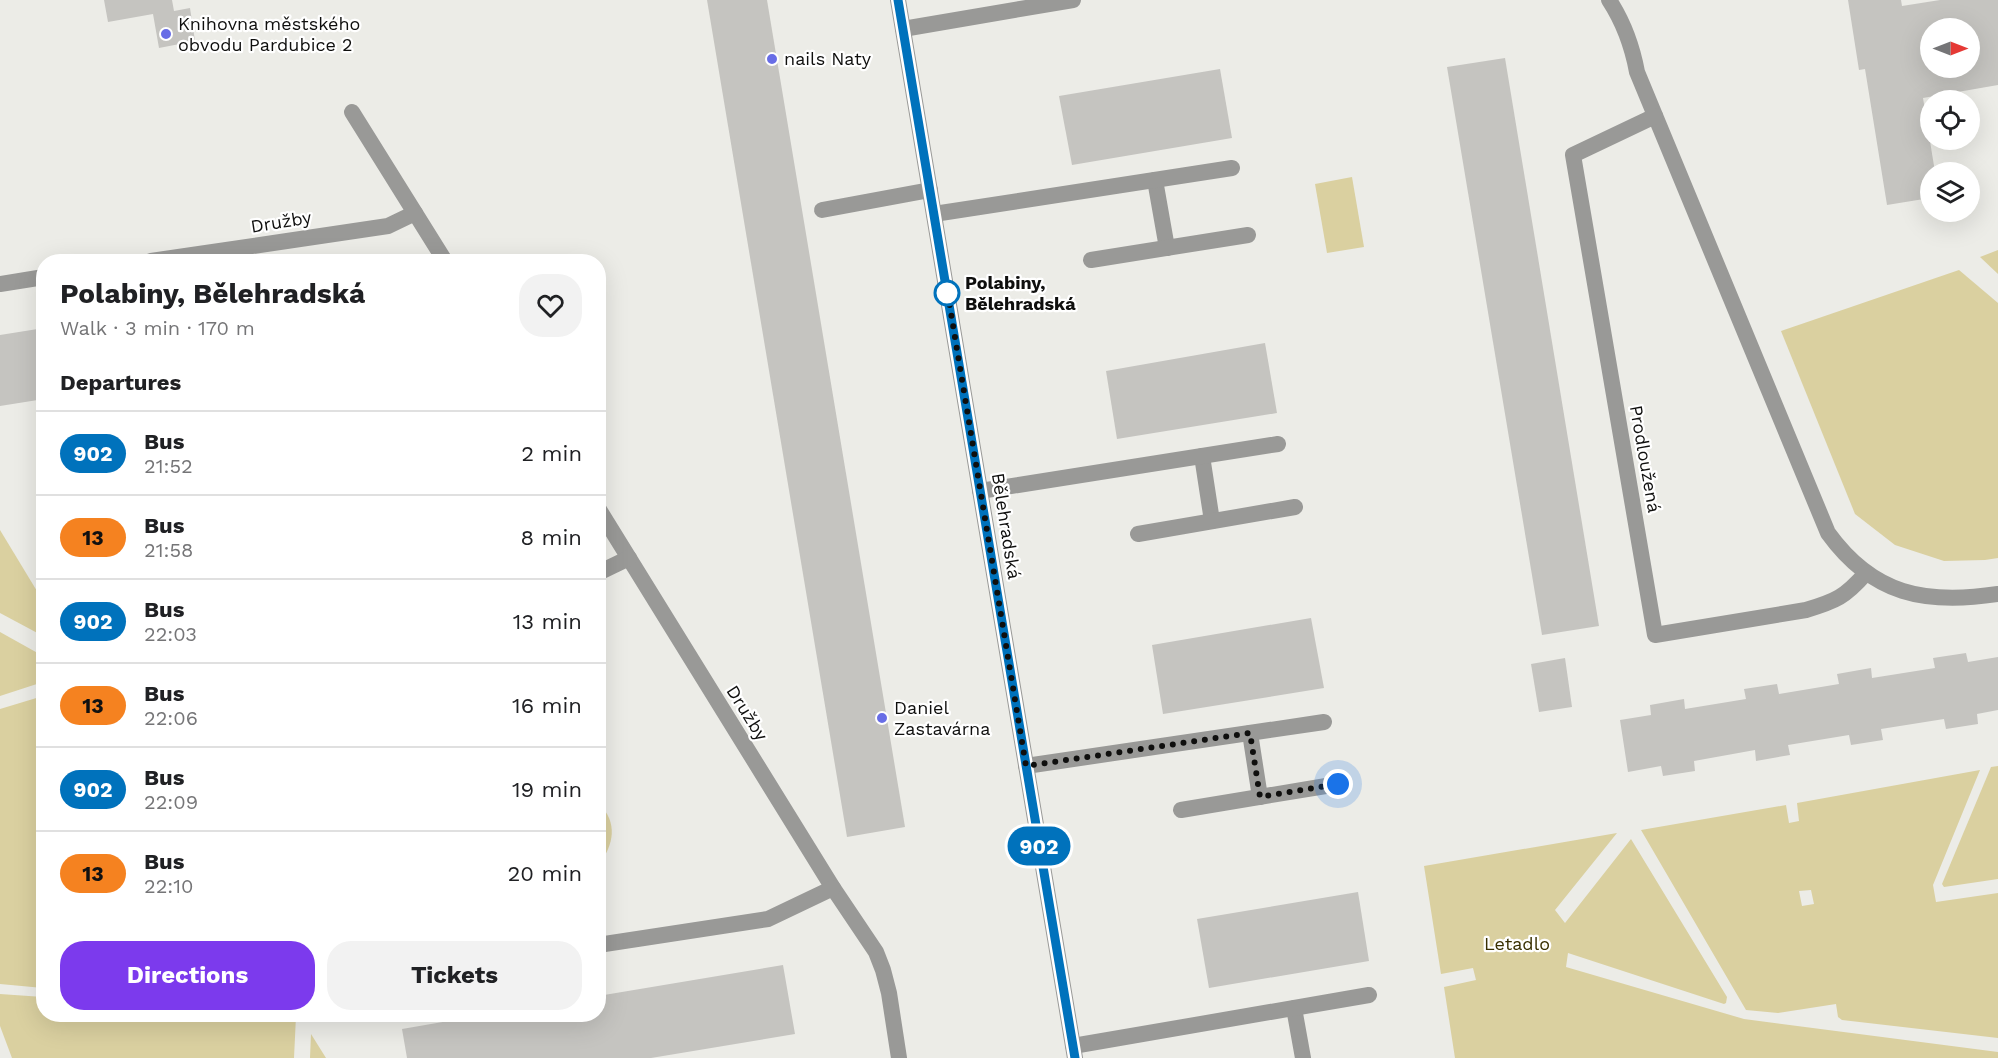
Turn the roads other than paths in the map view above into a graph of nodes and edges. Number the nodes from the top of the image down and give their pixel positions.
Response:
1 (898, 0) edge
2 (1073, 0) edge
3 (1609, 0) edge
4 (903, 29) junction
5 (352, 112) dead end
6 (1655, 116) junction
7 (1232, 168) dead end
8 (1155, 180) junction
9 (930, 190) junction
10 (822, 210) dead end
11 (415, 213) junction
12 (934, 214) junction
13 (1248, 235) dead end
14 (1167, 248) junction
15 (198, 254) edge
16 (441, 254) edge
17 (1091, 260) dead end
18 (36, 278) edge
19 (0, 284) edge
20 (1278, 444) dead end
21 (1202, 456) junction
22 (980, 491) junction
23 (1295, 507) dead end
24 (606, 521) edge
25 (1212, 521) junction
26 (1138, 534) dead end
27 (629, 558) junction
28 (606, 569) edge
29 (1866, 573) junction
30 (1998, 594) edge
31 (1324, 722) dead end
32 (1250, 733) junction
33 (1026, 766) junction
34 (1338, 784) dead end
35 (1260, 797) junction
36 (1181, 810) dead end
37 (833, 888) junction
38 (606, 944) edge
39 (1369, 995) dead end
40 (1294, 1008) junction
41 (1074, 1052) edge
42 (899, 1058) edge
43 (1302, 1058) edge

1 - 4 street, Bělehradská
2 - 4 street
3 - 6 street
4 - 9 street, Bělehradská
5 - 11 street
6 - 29 street
6 - 29 street, Prodloužená
7 - 8 street
8 - 12 street
8 - 14 street
9 - 10 street
9 - 12 street, Bělehradská
11 - 15 street, Družby
11 - 16 street
12 - 22 street, Bělehradská
13 - 14 street
14 - 17 street
18 - 19 street
20 - 21 street
21 - 22 street
21 - 25 street
22 - 33 street, Bělehradská
23 - 25 street
24 - 27 street, Družby
25 - 26 street
27 - 28 street
27 - 37 street, Družby
29 - 30 street
31 - 32 street
32 - 33 street
32 - 35 street
33 - 41 street, Bělehradská
34 - 35 street
35 - 36 street
37 - 38 street
37 - 42 street, Družby
39 - 40 street
40 - 41 street
40 - 43 street

